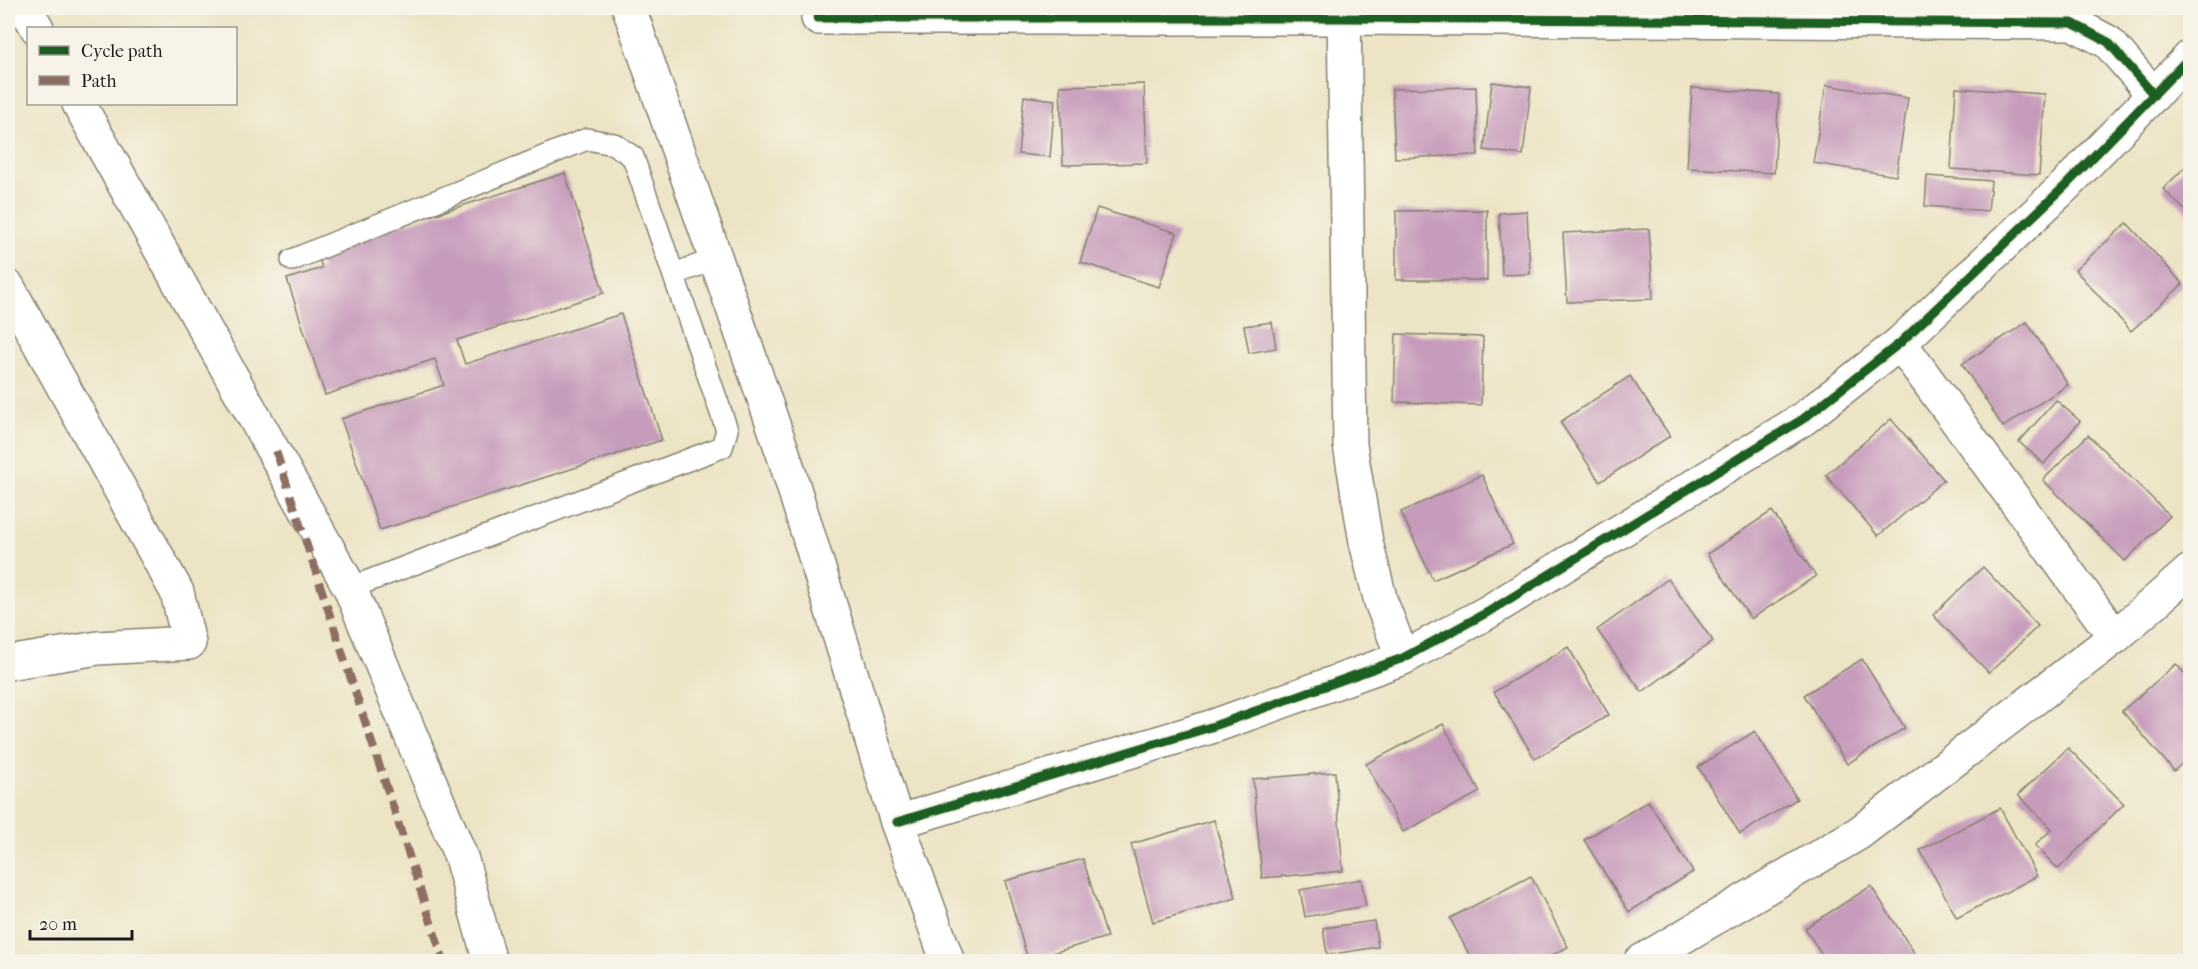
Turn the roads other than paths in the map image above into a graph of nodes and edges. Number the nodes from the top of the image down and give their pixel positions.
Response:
1 (25, 8) edge
2 (629, 8) edge
3 (1344, 13) edge
4 (818, 18) dead end
5 (36, 27) edge
6 (2190, 57) edge
7 (2154, 95) junction
8 (80, 105) edge
9 (716, 259) junction
10 (292, 260) dead end
11 (674, 274) junction
12 (8, 287) edge
13 (1900, 344) junction
14 (2190, 571) edge
15 (350, 588) junction
16 (2115, 637) junction
17 (1402, 658) junction
18 (8, 663) edge
19 (897, 822) junction
20 (490, 962) edge
21 (948, 962) edge
22 (1640, 962) edge

1 - 5 street
2 - 9 street
3 - 4 street
3 - 7 street
3 - 17 street
6 - 7 street
7 - 13 street
8 - 15 street
9 - 11 lane
9 - 19 street
10 - 11 lane
11 - 15 lane
12 - 18 street
13 - 16 street
13 - 17 street
14 - 16 street
15 - 20 street
16 - 22 street
17 - 19 street
19 - 21 street

